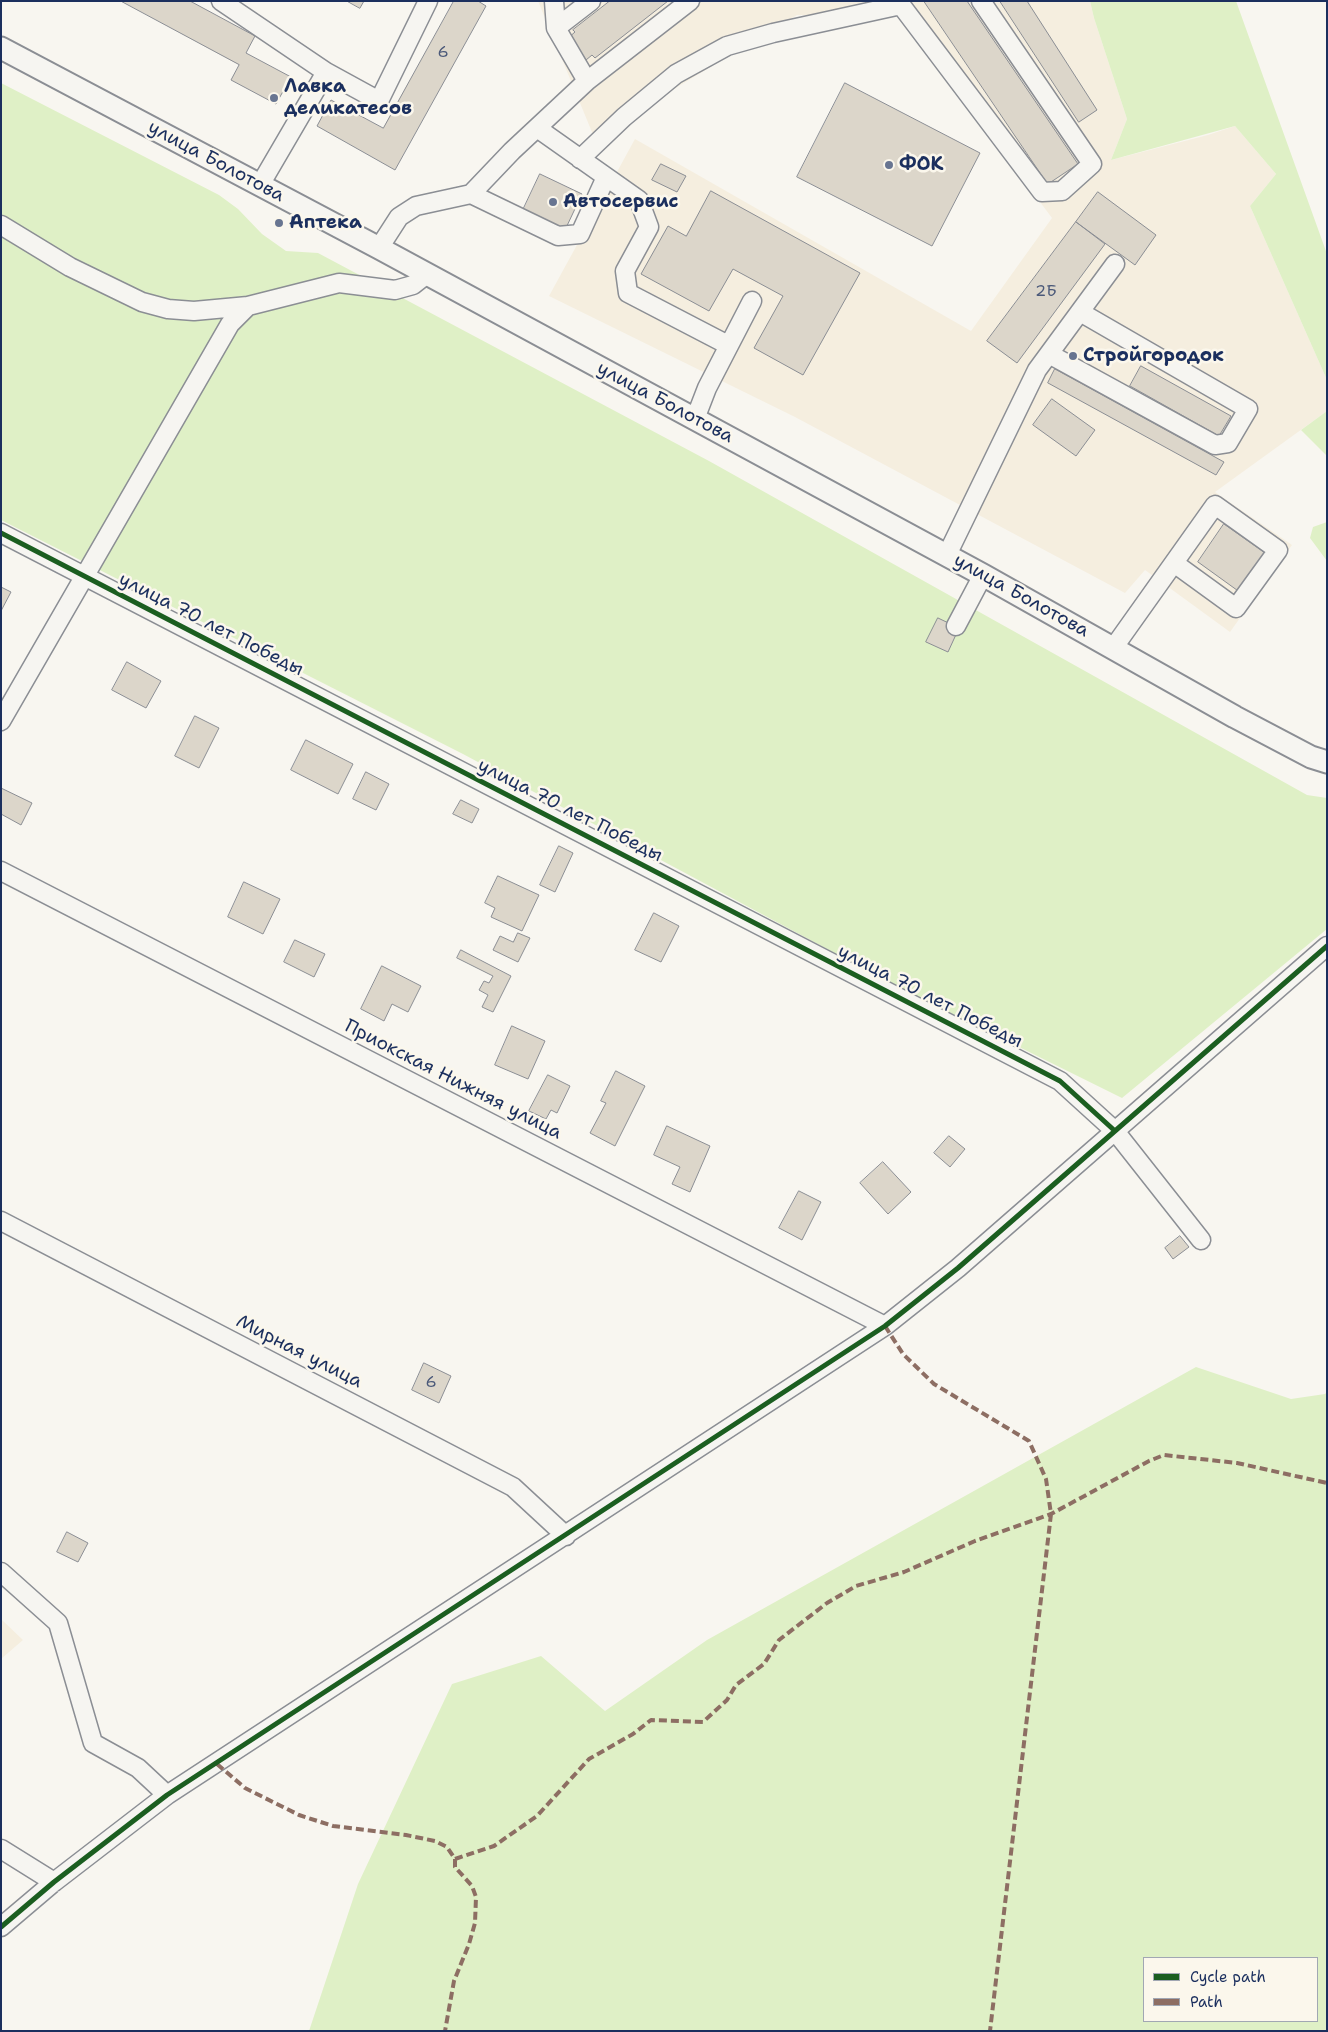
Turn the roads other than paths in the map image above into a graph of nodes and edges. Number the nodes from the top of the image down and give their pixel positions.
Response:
1 (221, 1) edge
2 (428, 1) edge
3 (554, 1) edge
4 (591, 1) edge
5 (690, 1) edge
6 (981, 1) edge
7 (901, 3) edge
8 (556, 28) junction
9 (1, 48) edge
10 (326, 72) junction
11 (587, 80) junction
12 (537, 128) junction
13 (580, 158) junction
14 (606, 177) junction
15 (260, 185) junction
16 (471, 194) junction
17 (1, 225) edge
18 (379, 248) junction
19 (1115, 264) dead end
20 (427, 274) junction
21 (752, 301) dead end
22 (248, 306) junction
23 (1080, 312) junction
24 (728, 345) junction
25 (1049, 354) junction
26 (695, 419) junction
27 (1, 533) edge
28 (946, 555) junction
29 (1174, 563) junction
30 (983, 575) junction
31 (85, 576) junction
32 (956, 626) dead end
33 (1114, 647) junction
34 (1, 721) edge
35 (1327, 762) edge
36 (1, 871) edge
37 (1327, 946) edge
38 (1115, 1131) junction
39 (1, 1221) edge
40 (1201, 1240) dead end
41 (885, 1326) junction
42 (566, 1536) junction
43 (1, 1572) edge
44 (167, 1795) junction
45 (1, 1849) edge
46 (54, 1882) junction
47 (1, 1927) edge

1 - 10 street
2 - 10 street
3 - 8 street
4 - 8 street
5 - 11 street
6 - 7 street
7 - 13 street
8 - 11 street
9 - 15 main road, улица Болотова
10 - 15 street
11 - 12 street
12 - 13 street
12 - 16 street
13 - 14 street
14 - 16 street
14 - 24 street
15 - 18 main road, улица Болотова
16 - 18 street
17 - 22 street
18 - 20 main road, улица Болотова
19 - 23 street
20 - 22 street
20 - 26 main road, улица Болотова
21 - 24 street
22 - 31 street
23 - 25 street
23 - 25 street
24 - 26 street
25 - 28 street
26 - 28 main road, улица Болотова
27 - 31 street, улица 70 лет Победы
28 - 30 main road, улица Болотова
29 - 29 street
29 - 33 street
30 - 32 street
30 - 33 main road, улица Болотова
31 - 34 street
31 - 38 street, улица 70 лет Победы
33 - 35 main road, улица Болотова
36 - 41 street, Приокская Нижняя улица
37 - 38 street
38 - 40 street, улица 70 лет Победы
38 - 41 street
39 - 42 street, Мирная улица
41 - 42 street
42 - 44 street
43 - 44 street
44 - 46 street
45 - 46 street
46 - 47 street

